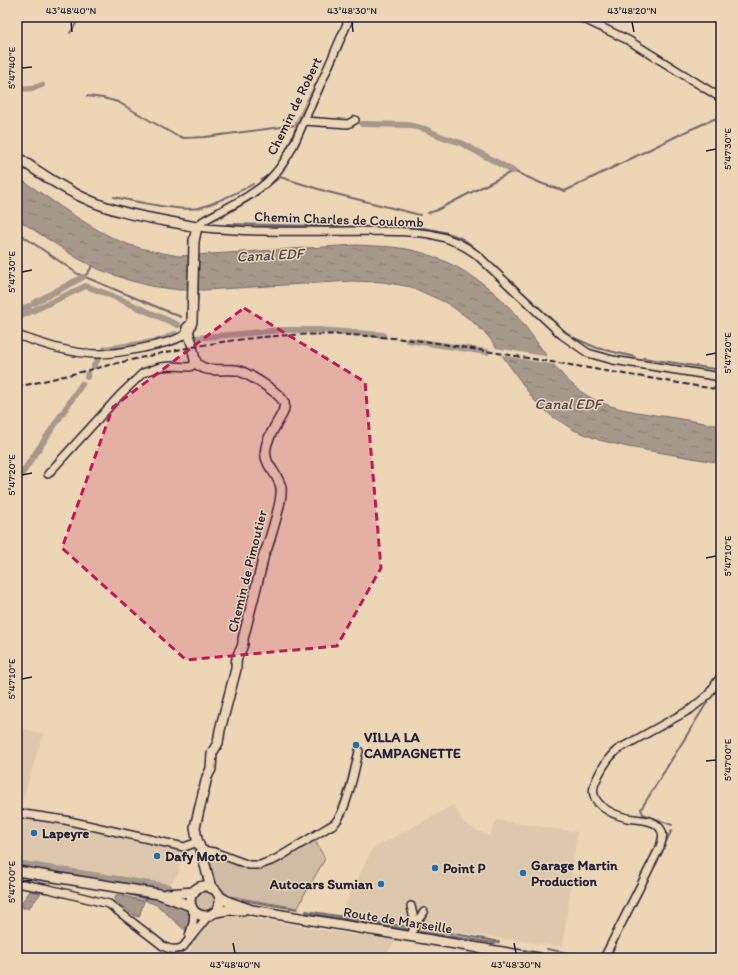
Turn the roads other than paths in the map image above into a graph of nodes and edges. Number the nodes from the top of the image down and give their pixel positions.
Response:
1 (350, 17) edge
2 (580, 17) edge
3 (721, 98) edge
4 (356, 120) dead end
5 (304, 121) junction
6 (17, 157) edge
7 (215, 214) junction
8 (197, 227) junction
9 (223, 229) junction
10 (186, 330) junction
11 (17, 335) edge
12 (196, 363) junction
13 (721, 377) edge
14 (48, 474) dead end
15 (721, 676) edge
16 (359, 751) dead end
17 (17, 813) edge
18 (200, 846) junction
19 (203, 860) junction
20 (17, 871) edge
21 (17, 883) edge
22 (211, 888) junction
23 (196, 890) junction
24 (159, 894) junction
25 (220, 897) junction
26 (411, 906) dead end
27 (193, 909) junction
28 (252, 910) junction
29 (424, 912) dead end
30 (212, 914) junction
31 (415, 924) junction
32 (411, 936) junction
33 (185, 945) junction
34 (505, 955) edge
35 (539, 958) edge
36 (604, 958) edge

1 - 5 street, Chemin de Robert
2 - 3 street
4 - 5 street
5 - 7 street, Chemin de Robert
6 - 8 main road
7 - 8 street, Chemin de Robert
7 - 9 street
8 - 9 street, Chemin Charles de Coulomb
8 - 10 main road
9 - 13 street, Chemin Charles de Coulomb
10 - 11 street
10 - 12 main road
12 - 14 street
12 - 18 main road, Chemin de Pimoutier
15 - 36 street
16 - 18 street
17 - 18 street
18 - 19 main road, Chemin de Pimoutier
19 - 22 main road, Chemin de Pimoutier
19 - 23 main road, Chemin de Pimoutier
20 - 24 main road
21 - 33 street
22 - 23 main road
22 - 25 main road
23 - 24 main road
23 - 27 main road
24 - 27 main road
25 - 28 main road, Route de Marseille
25 - 30 main road
26 - 31 street
27 - 30 main road
27 - 33 street
28 - 30 main road, Route de Marseille
28 - 32 main road, Route de Marseille
29 - 31 street
30 - 33 street
31 - 32 street
32 - 34 main road, Route de Marseille
34 - 35 main road, Route de Marseille

